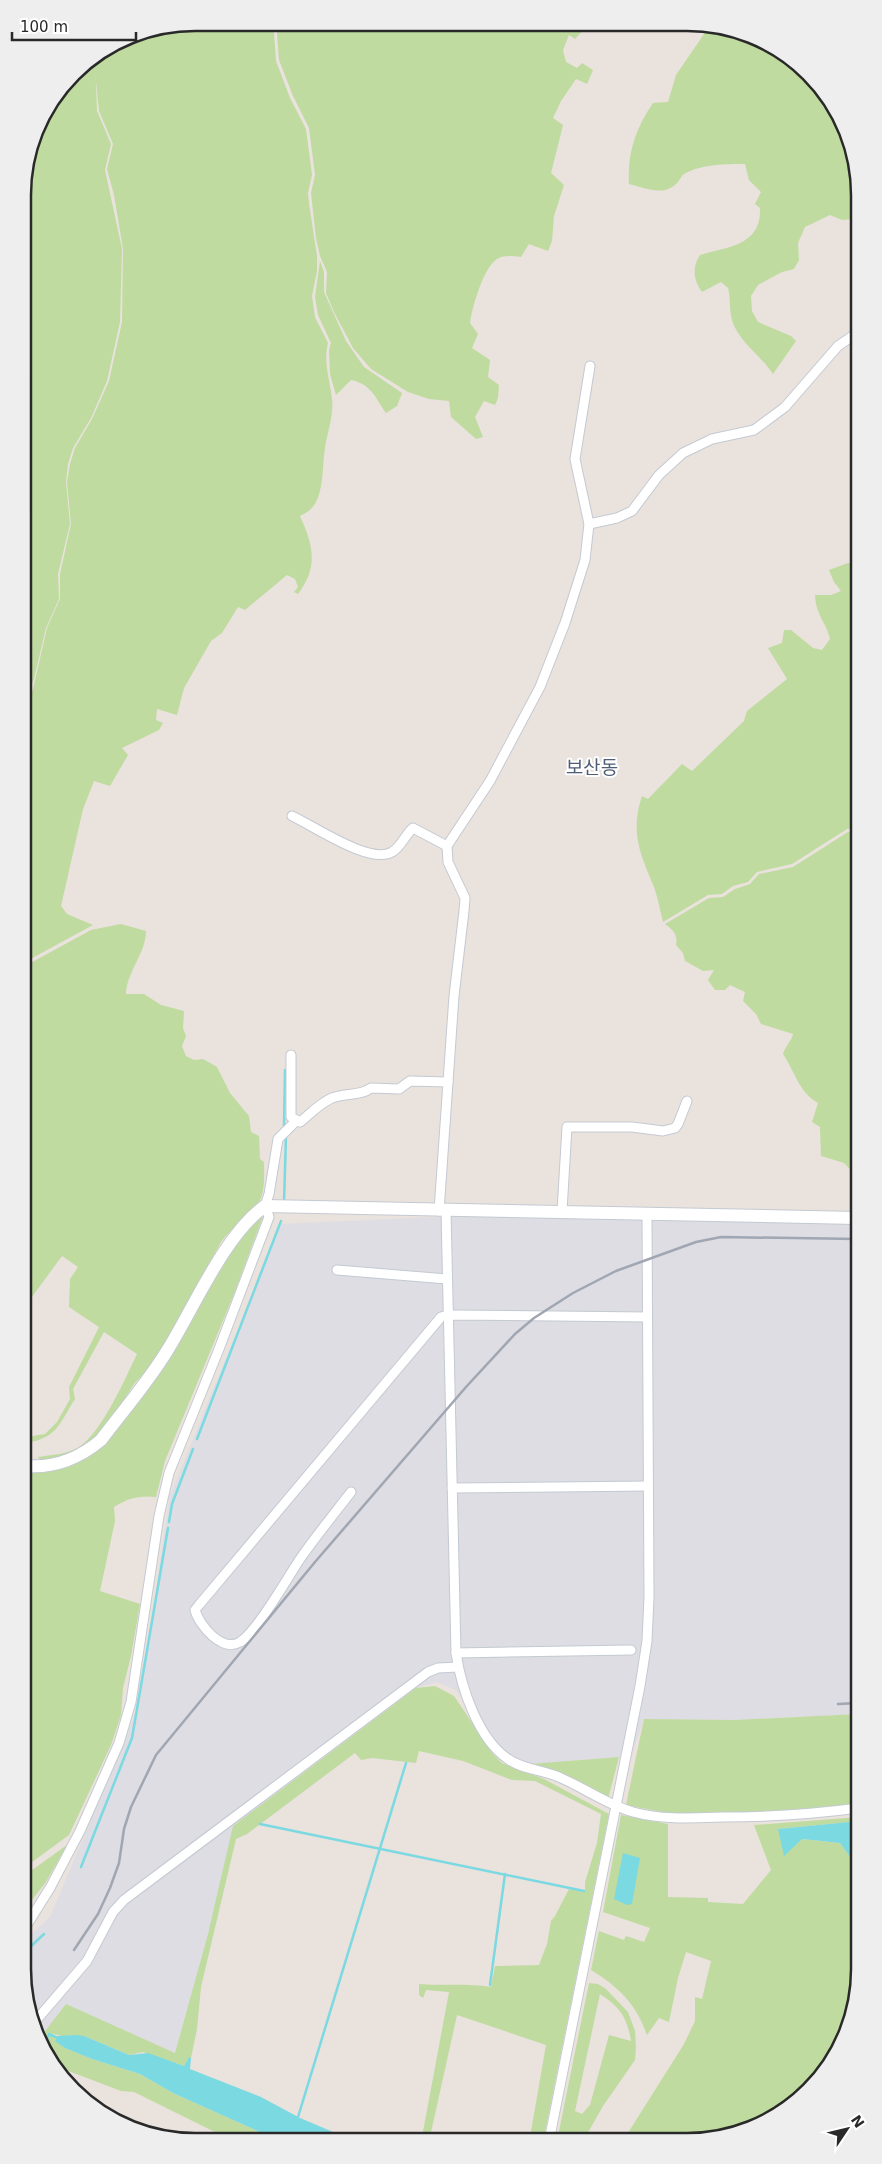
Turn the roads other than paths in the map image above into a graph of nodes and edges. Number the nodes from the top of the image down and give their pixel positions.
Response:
1 (851, 338) edge
2 (590, 366) dead end
3 (589, 524) junction
4 (292, 816) dead end
5 (447, 846) junction
6 (291, 1055) dead end
7 (448, 1082) junction
8 (687, 1101) dead end
9 (296, 1121) junction
10 (265, 1206) junction
11 (442, 1211) junction
12 (562, 1211) junction
13 (647, 1214) junction
14 (850, 1218) edge
15 (337, 1270) dead end
16 (447, 1279) junction
17 (448, 1314) junction
18 (647, 1317) junction
19 (31, 1466) edge
20 (648, 1486) junction
21 (452, 1488) junction
22 (351, 1492) dead end
23 (632, 1650) dead end
24 (456, 1653) junction
25 (458, 1667) junction
26 (615, 1806) junction
27 (850, 1809) edge
28 (31, 1918) edge
29 (39, 2017) edge
30 (551, 2133) edge

1 - 3 street
2 - 3 street
3 - 5 street
4 - 5 street
5 - 7 street
6 - 9 street
7 - 9 street
7 - 11 street
8 - 12 street
9 - 10 street
10 - 11 street
10 - 19 street
10 - 28 street
11 - 12 street
11 - 16 street
12 - 13 street
13 - 14 street
13 - 18 street
15 - 16 street
16 - 17 street
17 - 18 street
17 - 21 street
17 - 22 street
18 - 20 street
20 - 21 street
20 - 26 street
21 - 24 street
23 - 24 street
24 - 25 street
25 - 26 street
25 - 29 street
26 - 27 street
26 - 30 street

